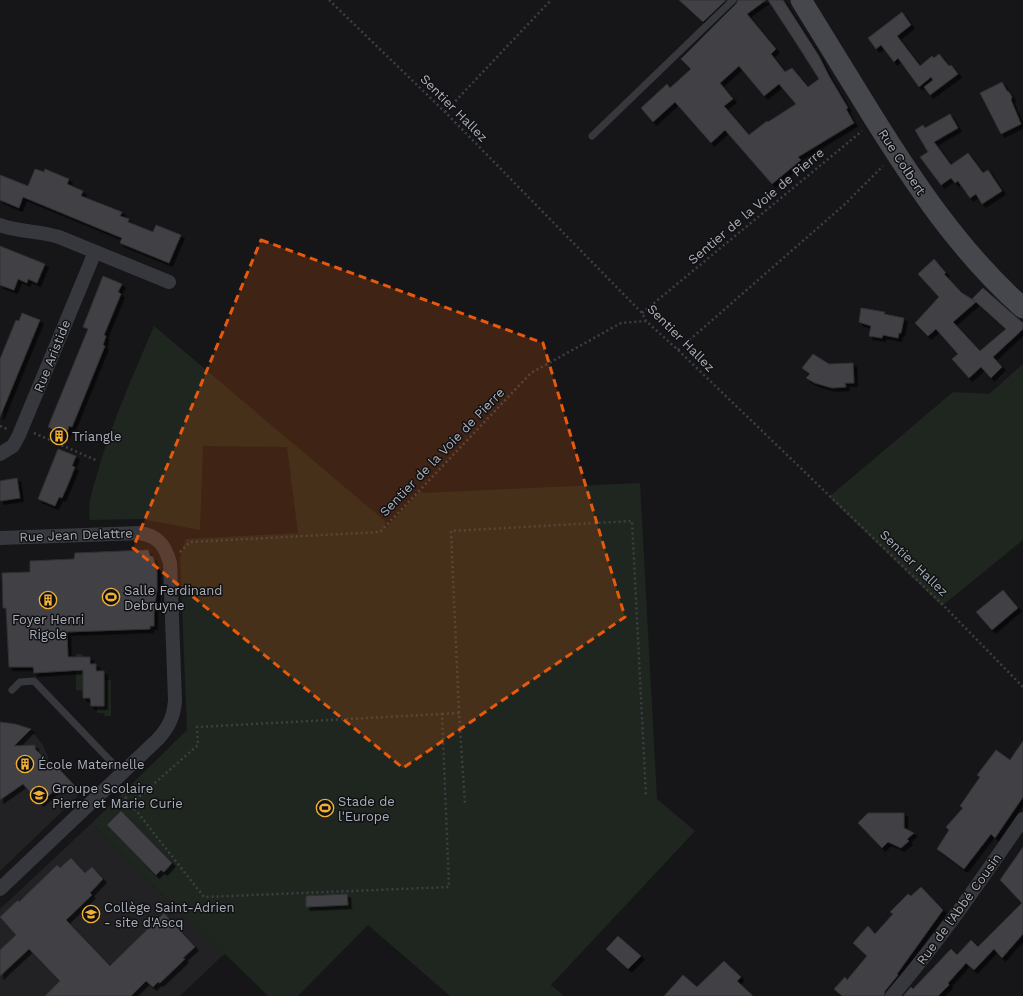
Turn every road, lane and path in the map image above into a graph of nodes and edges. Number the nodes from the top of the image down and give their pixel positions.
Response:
1 (329, 0) edge
2 (551, 0) edge
3 (734, 0) edge
4 (801, 0) edge
5 (445, 112) junction
6 (881, 129) junction
7 (592, 136) dead end
8 (896, 153) junction
9 (0, 225) edge
10 (94, 252) junction
11 (169, 282) dead end
12 (1023, 308) edge
13 (642, 313) junction
14 (646, 321) junction
15 (678, 350) junction
16 (22, 428) junction
17 (0, 454) edge
18 (98, 461) dead end
19 (0, 538) edge
20 (170, 563) junction
21 (1023, 688) edge
22 (12, 690) dead end
23 (460, 713) junction
24 (442, 714) junction
25 (118, 777) junction
26 (646, 796) dead end
27 (131, 804) junction
28 (465, 804) dead end
29 (1023, 819) edge
30 (0, 889) edge
31 (892, 996) edge

1 - 5 path, Sentier Hallez
2 - 5 path
3 - 7 lane
4 - 6 main road, Rue Colbert
5 - 13 path, Sentier Hallez
6 - 8 main road, Rue Colbert
6 - 13 path, Sentier de la Voie de Pierre
8 - 12 main road, Rue Colbert
8 - 15 path
9 - 10 street
10 - 11 street
10 - 16 street, Rue Aristide
13 - 14 path, Sentier Hallez
14 - 15 path, Sentier Hallez
14 - 20 path, Sentier de la Voie de Pierre
15 - 21 path, Sentier Hallez
16 - 17 street, Rue Aristide
16 - 18 path
19 - 20 street, Rue Jean Delattre
20 - 25 street, Rue Jean Delattre
22 - 25 lane
23 - 24 path
23 - 26 path
23 - 28 path
24 - 27 path
24 - 27 path
25 - 27 path
25 - 30 street, Rue Jean Delattre
29 - 31 street, Rue de l'Abbé Cousin

